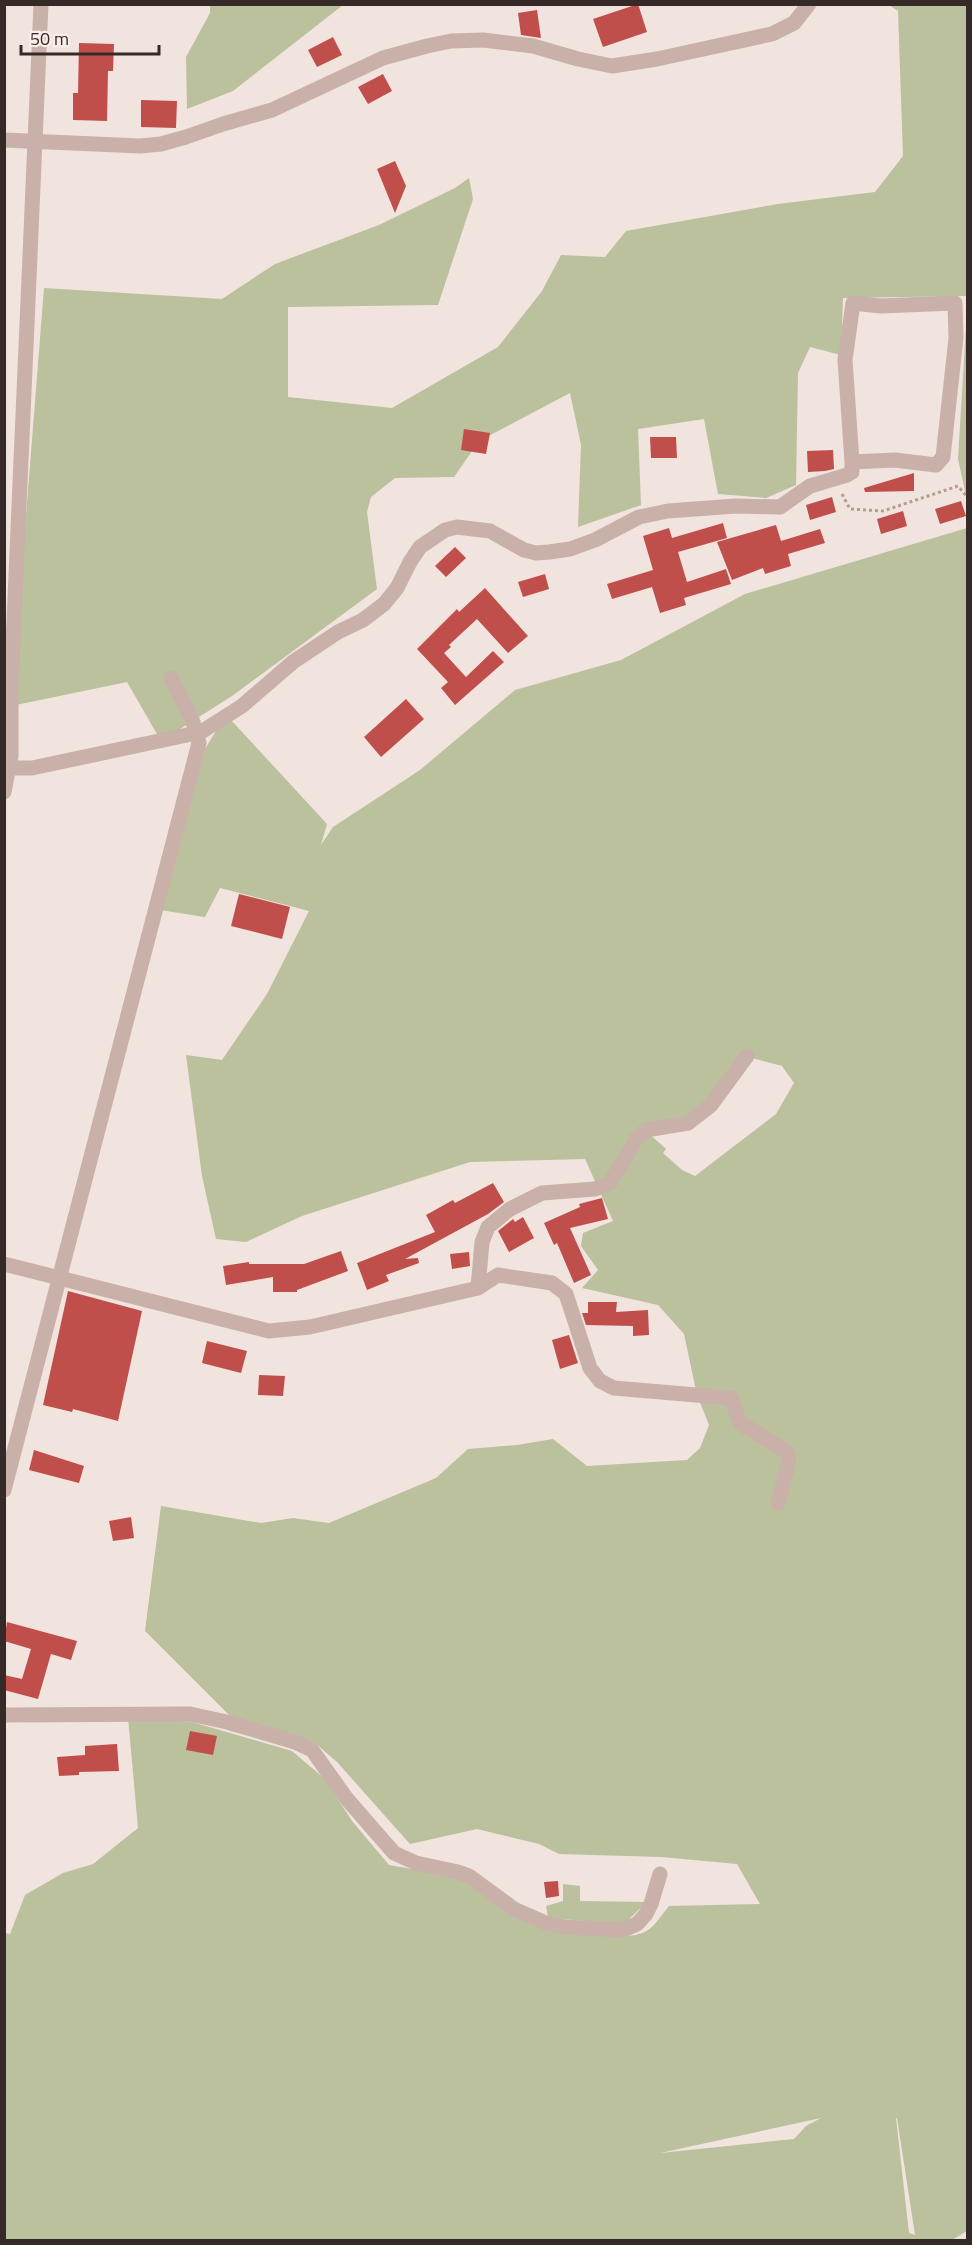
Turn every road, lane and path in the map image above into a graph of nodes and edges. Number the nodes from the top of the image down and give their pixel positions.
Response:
1 (41, 4) edge
2 (809, 4) edge
3 (4, 140) edge
4 (36, 142) junction
5 (852, 462) junction
6 (832, 480) junction
7 (968, 498) edge
8 (171, 678) dead end
9 (196, 733) junction
10 (7, 768) edge
11 (4, 792) edge
12 (747, 1056) dead end
13 (4, 1264) edge
14 (60, 1278) junction
15 (478, 1288) junction
16 (4, 1490) edge
17 (778, 1503) dead end
18 (4, 1716) edge
19 (660, 1874) dead end

1 - 4 street
2 - 4 street
3 - 4 street
4 - 10 street
5 - 5 street
5 - 6 street
6 - 7 path
6 - 9 street
8 - 9 street
9 - 10 street
9 - 14 street
10 - 11 street
12 - 15 street
13 - 14 street
14 - 15 street
14 - 16 street
15 - 17 street
18 - 19 street

